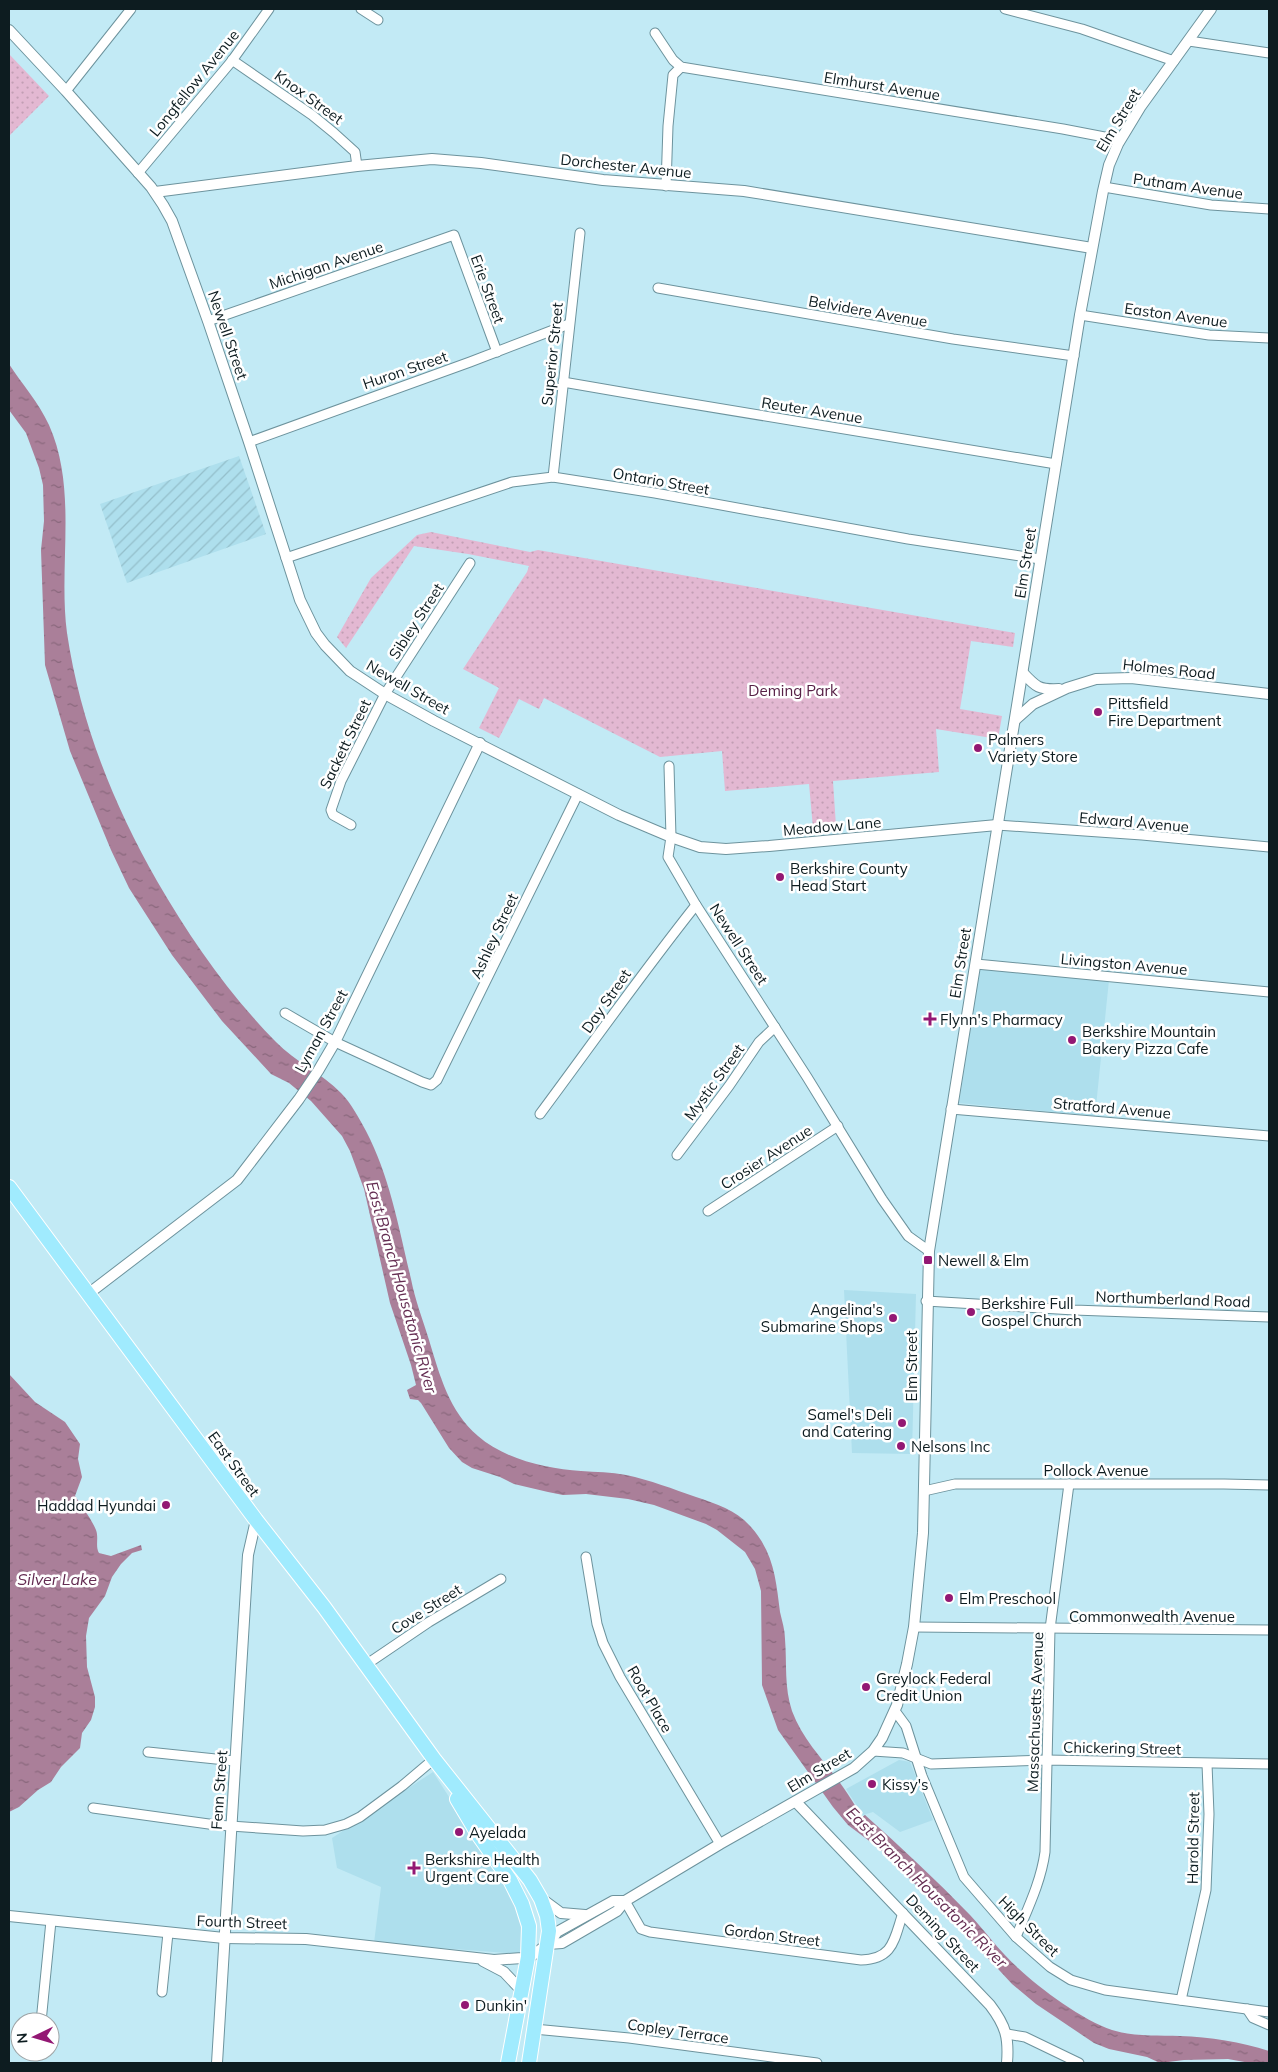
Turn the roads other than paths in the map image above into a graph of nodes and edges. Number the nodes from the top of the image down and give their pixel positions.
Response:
1 (131, 9) edge
2 (269, 9) edge
3 (361, 9) edge
4 (1005, 9) edge
5 (1212, 9) edge
6 (378, 20) dead end
7 (9, 30) edge
8 (654, 33) dead end
9 (1189, 40) junction
10 (1269, 53) edge
11 (232, 60) junction
12 (1174, 61) junction
13 (681, 67) junction
14 (66, 91) junction
15 (1120, 140) junction
16 (357, 166) junction
17 (138, 173) junction
18 (666, 186) junction
19 (1104, 187) junction
20 (155, 192) junction
21 (1269, 209) edge
22 (580, 233) dead end
23 (454, 235) joint
24 (1092, 248) junction
25 (658, 288) dead end
26 (1080, 315) junction
27 (208, 321) junction
28 (569, 324) junction
29 (1269, 338) edge
30 (497, 352) junction
31 (1074, 356) junction
32 (563, 382) junction
33 (250, 442) junction
34 (1056, 464) junction
35 (553, 478) junction
36 (286, 558) junction
37 (1040, 559) junction
38 (470, 564) dead end
39 (1023, 673) junction
40 (1067, 688) junction
41 (385, 694) junction
42 (1269, 694) edge
43 (1015, 720) junction
44 (480, 743) junction
45 (669, 766) dead end
46 (578, 794) junction
47 (351, 825) dead end
48 (997, 825) junction
49 (671, 837) junction
50 (1269, 847) edge
51 (696, 904) junction
52 (976, 964) junction
53 (1269, 992) edge
54 (285, 1013) dead end
55 (775, 1027) junction
56 (335, 1042) junction
57 (952, 1109) junction
58 (540, 1114) dead end
59 (838, 1126) junction
60 (1269, 1136) edge
61 (677, 1155) dead end
62 (9, 1187) edge
63 (708, 1211) dead end
64 (929, 1250) junction
65 (88, 1294) junction
66 (926, 1301) junction
67 (1269, 1317) edge
68 (1070, 1484) junction
69 (1269, 1485) edge
70 (924, 1491) junction
71 (256, 1520) junction
72 (586, 1557) dead end
73 (501, 1579) dead end
74 (914, 1627) junction
75 (1050, 1629) junction
76 (1269, 1630) edge
77 (367, 1664) junction
78 (895, 1711) junction
79 (873, 1751) junction
80 (148, 1752) dead end
81 (434, 1759) junction
82 (916, 1759) junction
83 (1046, 1760) junction
84 (235, 1761) junction
85 (1207, 1764) junction
86 (1269, 1764) edge
87 (796, 1802) junction
88 (93, 1808) dead end
89 (232, 1825) junction
90 (720, 1844) junction
91 (542, 1899) junction
92 (625, 1901) junction
93 (903, 1912) junction
94 (588, 1914) junction
95 (9, 1916) edge
96 (51, 1921) junction
97 (168, 1933) junction
98 (1016, 1937) junction
99 (224, 1938) junction
100 (548, 1944) junction
101 (528, 1957) junction
102 (475, 1958) junction
103 (521, 1990) junction
104 (162, 1992) dead end
105 (1181, 2000) junction
106 (1248, 2009) junction
107 (42, 2012) edge
108 (1269, 2012) edge
109 (1269, 2025) edge
110 (534, 2029) junction
111 (1007, 2034) junction
112 (217, 2063) edge
113 (508, 2063) edge
114 (529, 2063) edge
115 (817, 2063) edge
116 (1007, 2063) edge
117 (1079, 2063) edge

1 - 14 street
2 - 11 street, Longfellow Avenue
3 - 6 street
4 - 12 street
5 - 9 street, Elm Street
7 - 14 street, Newell Street
8 - 13 street
9 - 10 street
9 - 12 street, Elm Street
11 - 16 street, Knox Street
11 - 17 street, Longfellow Avenue
12 - 15 street, Elm Street
13 - 15 street, Elmhurst Avenue
13 - 18 street
14 - 17 street, Newell Street
15 - 19 street, Elm Street
16 - 18 street, Dorchester Avenue
16 - 20 street, Dorchester Avenue
17 - 20 street, Newell Street
18 - 24 street, Dorchester Avenue
19 - 21 street, Putnam Avenue
19 - 24 street, Elm Street
20 - 27 street, Newell Street
22 - 28 street, Superior Street
23 - 27 street, Michigan Avenue
23 - 30 street, Erie Street
24 - 26 street, Elm Street
25 - 31 street, Belvidere Avenue
26 - 29 street, Easton Avenue
26 - 31 street, Elm Street
27 - 33 street, Newell Street
28 - 30 street, Huron Street
28 - 32 street, Superior Street
30 - 33 street, Huron Street
31 - 34 street, Elm Street
32 - 34 street, Reuter Avenue
32 - 35 street, Superior Street
33 - 36 street, Newell Street
34 - 37 street, Elm Street
35 - 36 street, Ontario Street
35 - 37 street, Ontario Street
36 - 41 street, Newell Street
37 - 39 street, Elm Street
38 - 41 street, Sibley Street
39 - 40 street, Holmes Road
39 - 43 street, Elm Street
40 - 42 street, Holmes Road
40 - 43 street, Holmes Road
41 - 44 street, Newell Street
41 - 47 street, Sackett Street
43 - 48 street, Elm Street
44 - 46 street, Newell Street
44 - 56 street, Lyman Street
45 - 49 street
46 - 49 street, Newell Street
46 - 56 street, Ashley Street
48 - 49 street, Meadow Lane
48 - 50 street, Edward Avenue
48 - 52 street, Elm Street
49 - 51 street, Newell Street
51 - 55 street, Newell Street
51 - 58 street, Day Street
52 - 53 street, Livingston Avenue
52 - 57 street, Elm Street
54 - 56 street
55 - 59 street, Newell Street
55 - 61 street, Mystic Street
56 - 65 street, Lyman Street
57 - 60 street, Stratford Avenue
57 - 64 street, Elm Street
59 - 63 street, Crosier Avenue
59 - 64 street, Newell Street
62 - 65 highway, East Street
64 - 66 street, Elm Street
65 - 71 highway, East Street
66 - 67 street, Northumberland Road
66 - 70 street, Elm Street
68 - 69 street, Pollock Avenue
68 - 70 street, Pollock Avenue
68 - 75 street, Massachusetts Avenue
70 - 74 street, Elm Street
71 - 77 highway, East Street
71 - 84 street, Fenn Street
72 - 90 street, Root Place
73 - 77 street, Cove Street
74 - 75 street, Commonwealth Avenue
74 - 78 street, Elm Street
75 - 76 street, Commonwealth Avenue
75 - 83 street, Massachusetts Avenue
77 - 81 highway, East Street
78 - 79 street, Elm Street
78 - 82 street, High Street
79 - 82 street
79 - 87 street, Elm Street
80 - 84 street
81 - 89 street
81 - 91 highway, East Street
81 - 101 highway, East Street
82 - 83 street, Chickering Street
82 - 98 street, High Street
83 - 85 street, Chickering Street
83 - 98 street, Massachusetts Avenue
84 - 89 street, Fenn Street
85 - 86 street, Chickering Street
85 - 105 street, Harold Street
87 - 90 street, Elm Street
87 - 93 street, Deming Street
88 - 89 street
89 - 99 street, Fenn Street
90 - 92 street, Elm Street
91 - 94 street, Elm Street
91 - 100 highway, East Street
92 - 93 street, Gordon Street
92 - 94 street, Elm Street
92 - 100 street, Elm Street
93 - 111 street, Deming Street
94 - 100 street, Elm Street
95 - 96 street, Fourth Street
96 - 97 street, Fourth Street
96 - 107 street
97 - 99 street, Fourth Street
97 - 104 street
98 - 105 street, High Street
99 - 102 street, Fourth Street
99 - 112 street, Fenn Street
100 - 101 street, Fourth Street
100 - 110 highway, East Street
101 - 102 street, Fourth Street
101 - 103 highway, East Street
102 - 103 street, Fourth Street
103 - 113 highway, East Street
105 - 106 street, High Street
106 - 108 street, High Street
106 - 109 street
110 - 114 highway, East Street
110 - 115 street, Copley Terrace
111 - 116 street
111 - 117 street

